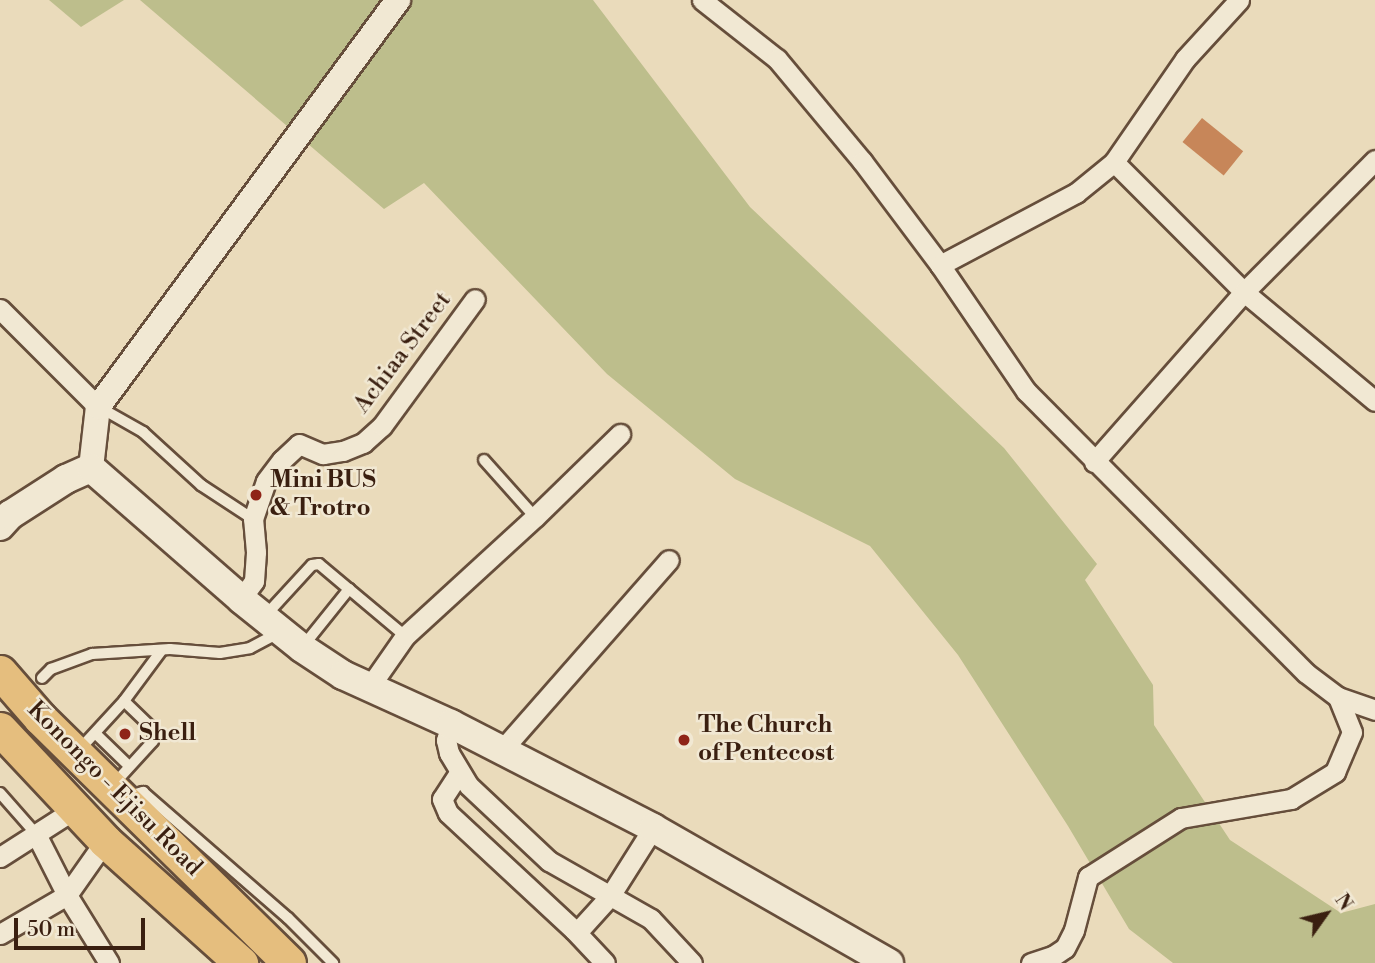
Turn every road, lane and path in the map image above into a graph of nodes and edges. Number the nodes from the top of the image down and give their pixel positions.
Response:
1 (398, 0) edge
2 (702, 0) edge
3 (1239, 0) edge
4 (1375, 160) edge
5 (1114, 162) junction
6 (940, 265) junction
7 (1244, 292) junction
8 (475, 299) dead end
9 (0, 309) edge
10 (1375, 401) edge
11 (98, 407) junction
12 (620, 434) dead end
13 (484, 460) dead end
14 (1094, 462) junction
15 (90, 468) junction
16 (535, 517) junction
17 (3, 519) edge
18 (253, 519) junction
19 (669, 560) dead end
20 (349, 589) junction
21 (242, 599) junction
22 (283, 632) junction
23 (405, 636) junction
24 (161, 650) junction
25 (0, 672) edge
26 (42, 678) dead end
27 (368, 689) junction
28 (1338, 697) junction
29 (124, 701) junction
30 (1375, 710) edge
31 (451, 724) junction
32 (0, 729) edge
33 (86, 744) junction
34 (501, 751) junction
35 (459, 773) junction
36 (120, 785) junction
37 (0, 793) edge
38 (75, 809) junction
39 (653, 828) junction
40 (36, 834) junction
41 (105, 841) junction
42 (0, 857) edge
43 (66, 895) junction
44 (610, 896) junction
45 (574, 930) junction
46 (0, 934) edge
47 (109, 963) edge
48 (241, 963) edge
49 (289, 963) edge
50 (333, 963) edge
51 (605, 963) edge
52 (692, 963) edge
53 (889, 963) edge
54 (1031, 963) edge

1 - 11 street
2 - 6 street
3 - 5 street
4 - 7 street
5 - 6 street
5 - 7 street
6 - 14 street
7 - 10 street
7 - 14 street
8 - 18 street, Achiaa Street
9 - 11 street
11 - 15 street
11 - 18 lane
12 - 16 street
13 - 16 lane
14 - 28 street
15 - 17 main road
15 - 21 main road
16 - 23 street
18 - 21 street, Achiaa Street
19 - 34 street
20 - 22 lane
20 - 22 lane
20 - 23 lane
21 - 22 main road
22 - 24 lane
22 - 27 main road
23 - 27 street
24 - 26 lane
24 - 29 lane
25 - 33 highway, Konongo - Ejisu Road
27 - 31 main road
28 - 30 street
28 - 54 street
29 - 33 lane
29 - 36 lane
31 - 34 main road
31 - 35 street
32 - 38 highway, Konongo - Ejisu Road
33 - 36 highway, Konongo - Ejisu Road
34 - 39 main road
35 - 44 street
35 - 45 street
36 - 49 highway, Konongo - Ejisu Road
36 - 50 lane
37 - 40 lane
38 - 40 street
38 - 41 highway, Konongo - Ejisu Road
39 - 44 street
39 - 53 main road
40 - 42 street
40 - 43 street
41 - 43 street
41 - 48 highway, Konongo - Ejisu Road
43 - 46 street
43 - 47 street
44 - 45 street
44 - 52 street
45 - 51 street

